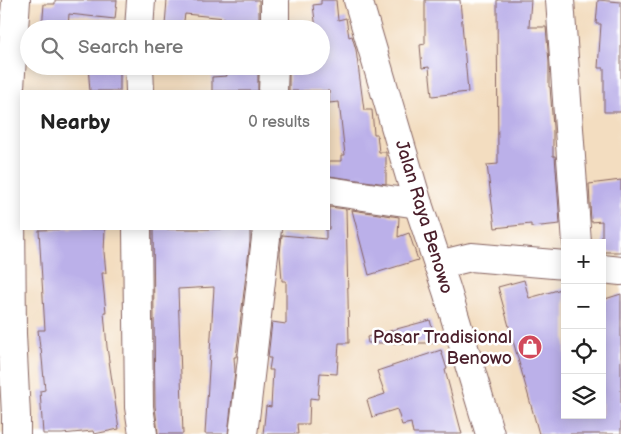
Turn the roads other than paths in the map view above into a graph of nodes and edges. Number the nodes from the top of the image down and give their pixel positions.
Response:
1 (16, 0) edge
2 (141, 0) edge
3 (275, 0) edge
4 (358, 0) edge
5 (560, 0) edge
6 (140, 20) edge
7 (275, 20) edge
8 (139, 75) edge
9 (274, 75) edge
10 (140, 90) edge
11 (273, 90) edge
12 (330, 191) edge
13 (418, 204) junction
14 (11, 224) edge
15 (137, 230) edge
16 (266, 230) edge
17 (577, 239) edge
18 (438, 265) junction
19 (561, 265) edge
20 (606, 269) edge
21 (621, 271) edge
22 (16, 434) edge
23 (142, 434) edge
24 (243, 434) edge
25 (490, 434) edge

1 - 14 street
2 - 6 street
3 - 7 street
4 - 13 street, Jalan Raya Benowo
5 - 17 street
8 - 10 street
9 - 11 street
12 - 13 street
13 - 18 street, Jalan Raya Benowo
14 - 22 street
15 - 23 street
16 - 24 street
18 - 19 street
18 - 25 street, Jalan Raya Benowo
20 - 21 street

